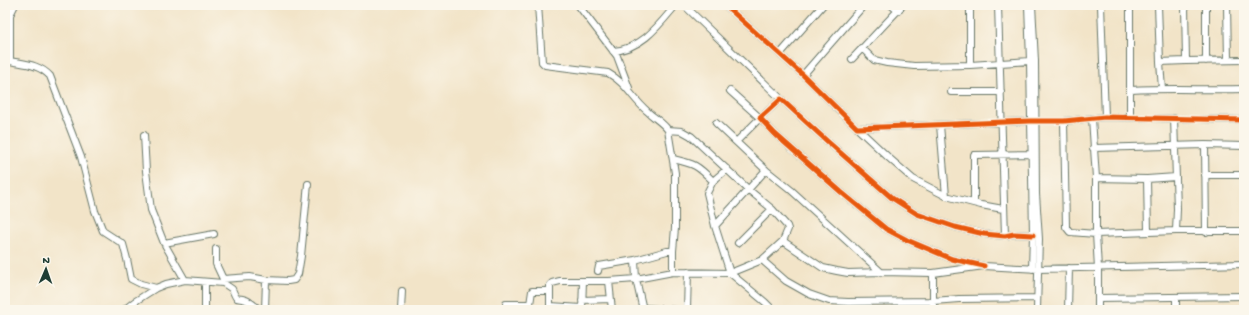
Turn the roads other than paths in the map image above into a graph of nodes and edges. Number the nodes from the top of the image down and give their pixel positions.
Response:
1 (15, 5) edge
2 (538, 5) edge
3 (578, 5) edge
4 (676, 5) edge
5 (684, 5) edge
6 (725, 5) edge
7 (823, 5) edge
8 (864, 5) edge
9 (891, 5) edge
10 (903, 5) edge
11 (970, 5) edge
12 (998, 5) edge
13 (1028, 5) edge
14 (1032, 5) edge
15 (1102, 5) edge
16 (1130, 5) edge
17 (1158, 5) edge
18 (1185, 5) edge
19 (1206, 5) edge
20 (1227, 5) edge
21 (898, 11) junction
22 (862, 48) junction
23 (612, 51) junction
24 (780, 54) junction
25 (852, 59) dead end
26 (1186, 60) junction
27 (1228, 60) junction
28 (1244, 60) edge
29 (1030, 61) junction
30 (1206, 61) junction
31 (1160, 62) junction
32 (999, 63) junction
33 (970, 65) junction
34 (804, 75) junction
35 (1162, 89) junction
36 (1131, 90) junction
37 (1244, 90) edge
38 (730, 91) dead end
39 (951, 92) dead end
40 (1000, 92) junction
41 (631, 93) junction
42 (781, 99) junction
43 (1105, 117) junction
44 (1130, 117) junction
45 (760, 118) junction
46 (1092, 118) junction
47 (1174, 118) junction
48 (1064, 120) junction
49 (1244, 120) edge
50 (1033, 121) junction
51 (1002, 122) junction
52 (716, 123) dead end
53 (940, 125) junction
54 (857, 128) junction
55 (668, 130) junction
56 (144, 135) dead end
57 (737, 141) junction
58 (1205, 145) junction
59 (1175, 146) junction
60 (1244, 146) edge
61 (1093, 148) junction
62 (1031, 154) junction
63 (1003, 155) junction
64 (673, 159) junction
65 (727, 169) junction
66 (766, 170) junction
67 (1205, 175) junction
68 (1244, 175) edge
69 (1176, 177) junction
70 (1096, 178) junction
71 (1147, 179) junction
72 (713, 180) junction
73 (308, 184) dead end
74 (749, 190) junction
75 (946, 196) junction
76 (974, 203) junction
77 (772, 209) junction
78 (1003, 209) junction
79 (715, 226) junction
80 (1176, 231) junction
81 (1244, 231) edge
82 (1148, 232) junction
83 (1206, 232) junction
84 (214, 234) dead end
85 (1096, 234) junction
86 (1033, 235) junction
87 (1005, 236) junction
88 (783, 241) junction
89 (164, 243) junction
90 (738, 243) dead end
91 (216, 249) dead end
92 (674, 251) junction
93 (635, 260) junction
94 (762, 260) junction
95 (1244, 264) edge
96 (984, 266) junction
97 (1068, 268) junction
98 (1098, 268) junction
99 (1035, 269) junction
100 (598, 271) dead end
101 (673, 272) junction
102 (688, 272) junction
103 (881, 272) junction
104 (933, 272) junction
105 (730, 273) junction
106 (636, 279) junction
107 (266, 280) junction
108 (182, 281) junction
109 (223, 281) junction
110 (583, 281) junction
111 (610, 281) junction
112 (205, 282) junction
113 (156, 288) junction
114 (402, 291) dead end
115 (550, 291) junction
116 (1244, 296) edge
117 (1176, 297) junction
118 (1037, 298) junction
119 (1098, 298) junction
120 (610, 299) junction
121 (582, 300) junction
122 (933, 301) junction
123 (506, 304) dead end
124 (550, 308) edge
125 (565, 308) edge
126 (582, 309) edge
127 (643, 309) edge
128 (124, 310) edge
129 (205, 310) edge
130 (260, 310) edge
131 (401, 310) edge
132 (612, 310) edge
133 (675, 310) edge
134 (687, 310) edge
135 (773, 310) edge
136 (933, 310) edge
137 (1037, 310) edge
138 (1068, 310) edge
139 (1098, 310) edge
140 (1176, 310) edge

1 - 113 street
2 - 41 street
3 - 23 street
4 - 23 street
5 - 42 street
6 - 24 street
7 - 24 street
8 - 34 street
9 - 21 street
10 - 21 street
11 - 33 street
12 - 32 street
13 - 29 street
14 - 50 street
15 - 43 street
16 - 36 street
17 - 31 street
18 - 26 street
19 - 30 street
20 - 27 street
21 - 22 street
22 - 25 street
22 - 33 street
23 - 41 street
24 - 34 street
26 - 30 street
26 - 31 street
27 - 28 street
27 - 30 street
29 - 32 street
29 - 50 street
31 - 35 street
32 - 33 street
32 - 40 street
34 - 54 street
35 - 36 street
35 - 37 street
36 - 44 street
38 - 45 street
39 - 40 street
40 - 51 street
41 - 55 street
42 - 45 street
42 - 87 street
43 - 44 street
43 - 46 street
44 - 47 street
45 - 57 street
45 - 96 street
46 - 48 street
46 - 61 street
47 - 49 street
47 - 59 street
48 - 50 street
48 - 85 street
50 - 51 street
50 - 62 street
50 - 99 street
51 - 53 street
51 - 63 street
52 - 57 street
53 - 54 street
53 - 75 street
54 - 75 street
55 - 64 street
55 - 65 street
56 - 89 street
57 - 66 street
58 - 59 street
58 - 60 street
58 - 67 street
59 - 61 street
59 - 69 street
61 - 70 street
62 - 63 street
62 - 86 street
63 - 76 street
63 - 78 street
64 - 72 street
64 - 92 street
65 - 72 street
65 - 74 street
66 - 74 street
66 - 103 street
67 - 68 street
67 - 83 street
69 - 71 street
69 - 80 street
70 - 71 street
70 - 85 street
71 - 82 street
72 - 79 street
73 - 107 street
74 - 77 street
74 - 79 street
75 - 76 street
76 - 78 street
77 - 88 street
77 - 90 street
78 - 87 street
79 - 105 street
80 - 82 street
80 - 83 street
81 - 83 street
82 - 85 street
84 - 89 street
85 - 98 street
86 - 87 street
86 - 99 street
88 - 94 street
88 - 103 street
89 - 108 street
91 - 109 street
92 - 93 street
92 - 101 street
93 - 100 street
93 - 106 street
94 - 105 street
94 - 122 street
95 - 98 street
96 - 99 street
96 - 104 street
97 - 98 street
97 - 99 street
97 - 138 street
98 - 119 street
99 - 118 street
101 - 102 street
101 - 106 street
102 - 105 street
102 - 134 street
103 - 104 street
104 - 122 street
105 - 135 street
106 - 111 street
106 - 127 street
107 - 109 street
107 - 130 street
108 - 112 street
108 - 113 street
109 - 112 street
109 - 130 street
110 - 111 street
110 - 115 street
110 - 121 street
111 - 120 street
112 - 129 street
113 - 128 street
114 - 131 street
115 - 123 street
115 - 124 street
116 - 117 street
117 - 119 street
117 - 140 street
118 - 122 street
118 - 137 street
119 - 139 street
120 - 121 street
120 - 132 street
121 - 126 street
122 - 136 street
124 - 125 street
125 - 126 street
127 - 133 street

